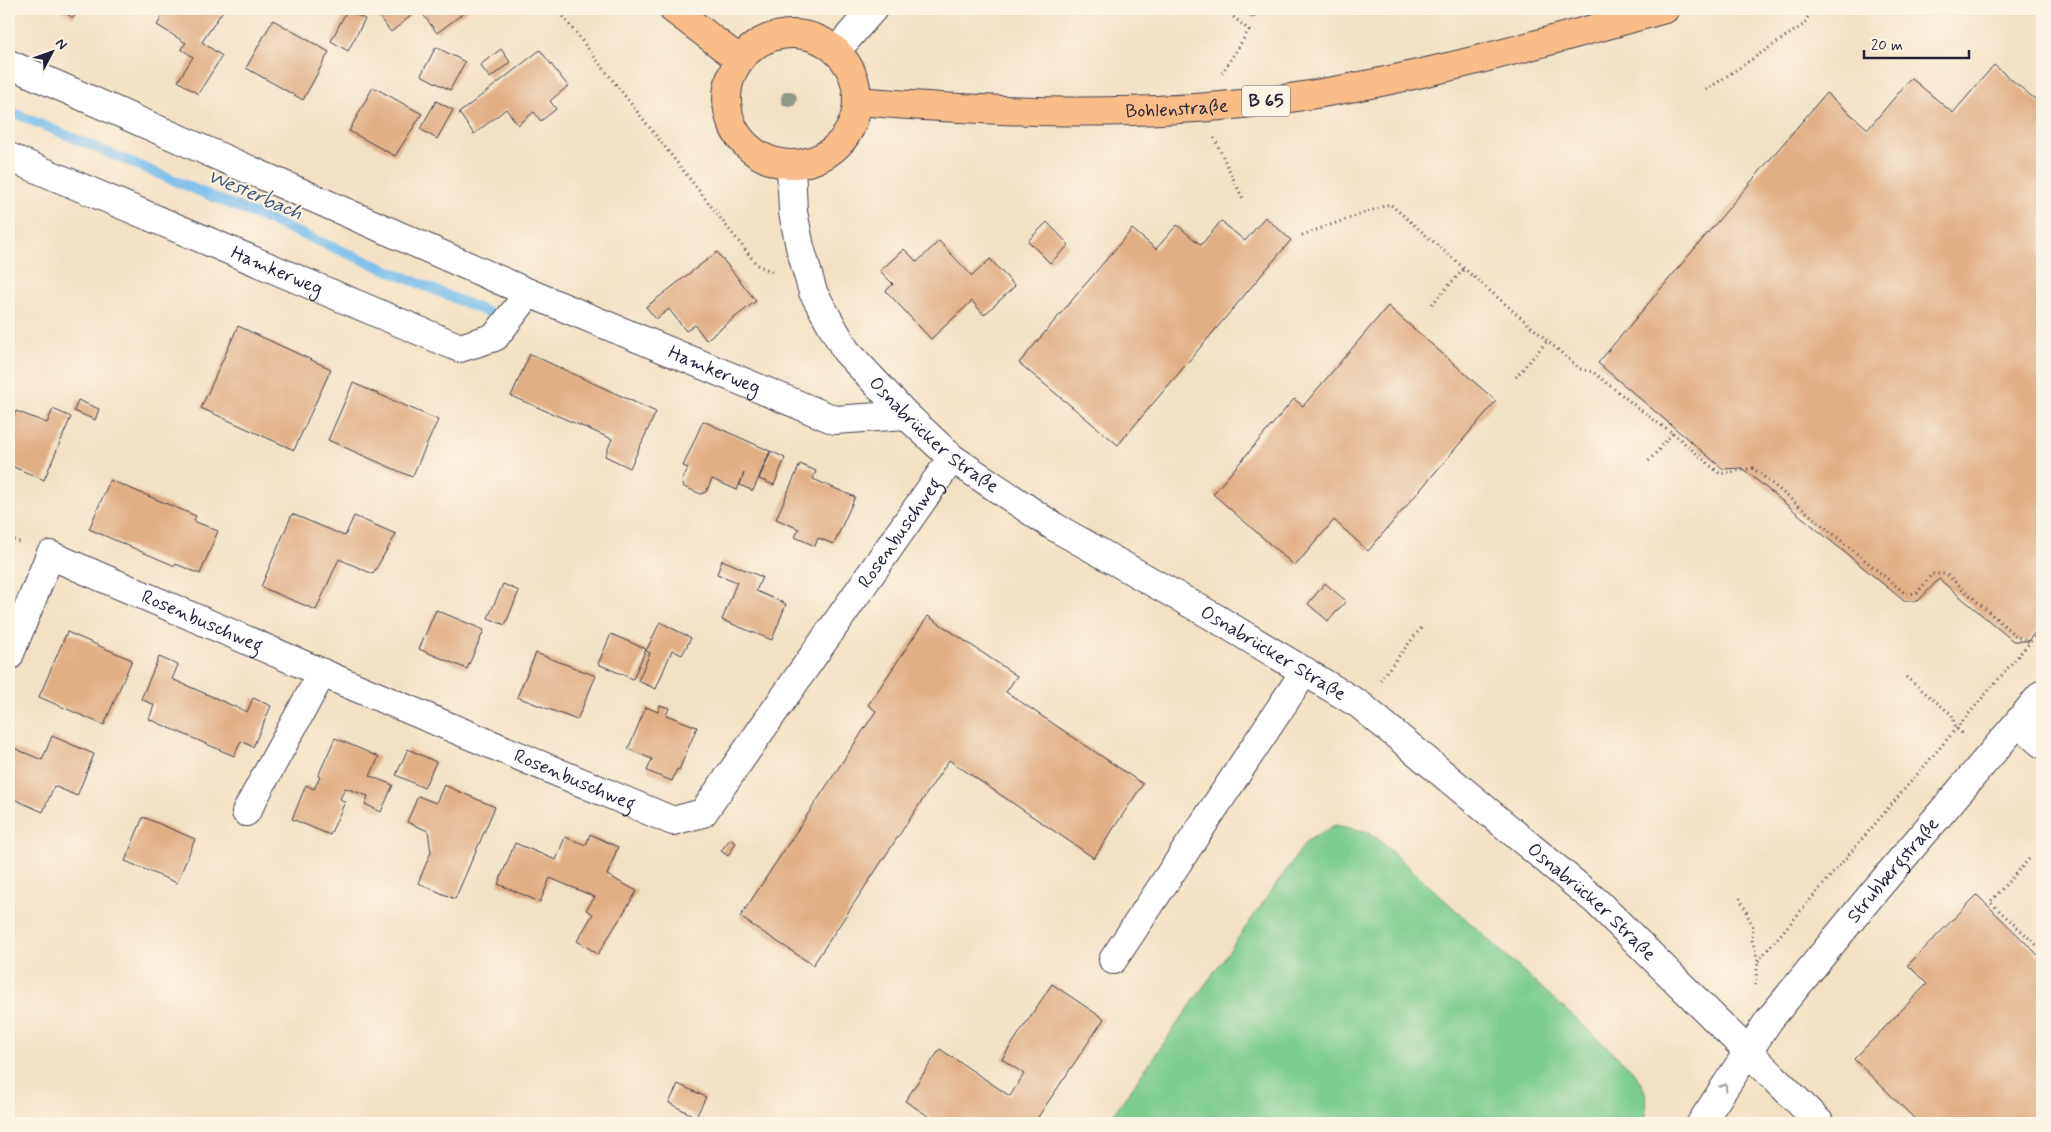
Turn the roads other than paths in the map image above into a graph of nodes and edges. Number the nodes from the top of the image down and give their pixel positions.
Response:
1 (672, 9) edge
2 (873, 9) edge
3 (1665, 9) edge
4 (836, 51) junction
5 (740, 60) junction
6 (9, 64) edge
7 (857, 101) junction
8 (9, 157) edge
9 (791, 165) junction
10 (529, 292) junction
11 (906, 415) junction
12 (952, 458) junction
13 (9, 656) edge
14 (1305, 671) junction
15 (322, 673) junction
16 (2042, 694) edge
17 (2018, 723) junction
18 (2042, 744) edge
19 (246, 812) dead end
20 (1113, 960) dead end
21 (1748, 1051) junction
22 (1701, 1123) edge
23 (1820, 1123) edge

1 - 5 main road
2 - 4 street
3 - 7 main road, Bohlenstraße / B 65
4 - 5 main road
4 - 7 main road
5 - 9 main road
6 - 10 street, Hamkerweg
7 - 9 main road
8 - 10 street, Hamkerweg
9 - 11 street, Osnabrücker Straße
10 - 11 street, Hamkerweg
11 - 12 street, Osnabrücker Straße
12 - 14 street, Osnabrücker Straße
12 - 15 street, Rosenbuschweg
13 - 15 street, Rosenbuschweg
14 - 20 street
14 - 21 street, Osnabrücker Straße
15 - 19 street
16 - 17 street, Strubbergstraße
17 - 18 street
17 - 21 street, Strubbergstraße
22 -> 21 street, Strubbergstraße
21 - 23 street, Osnabrücker Straße

